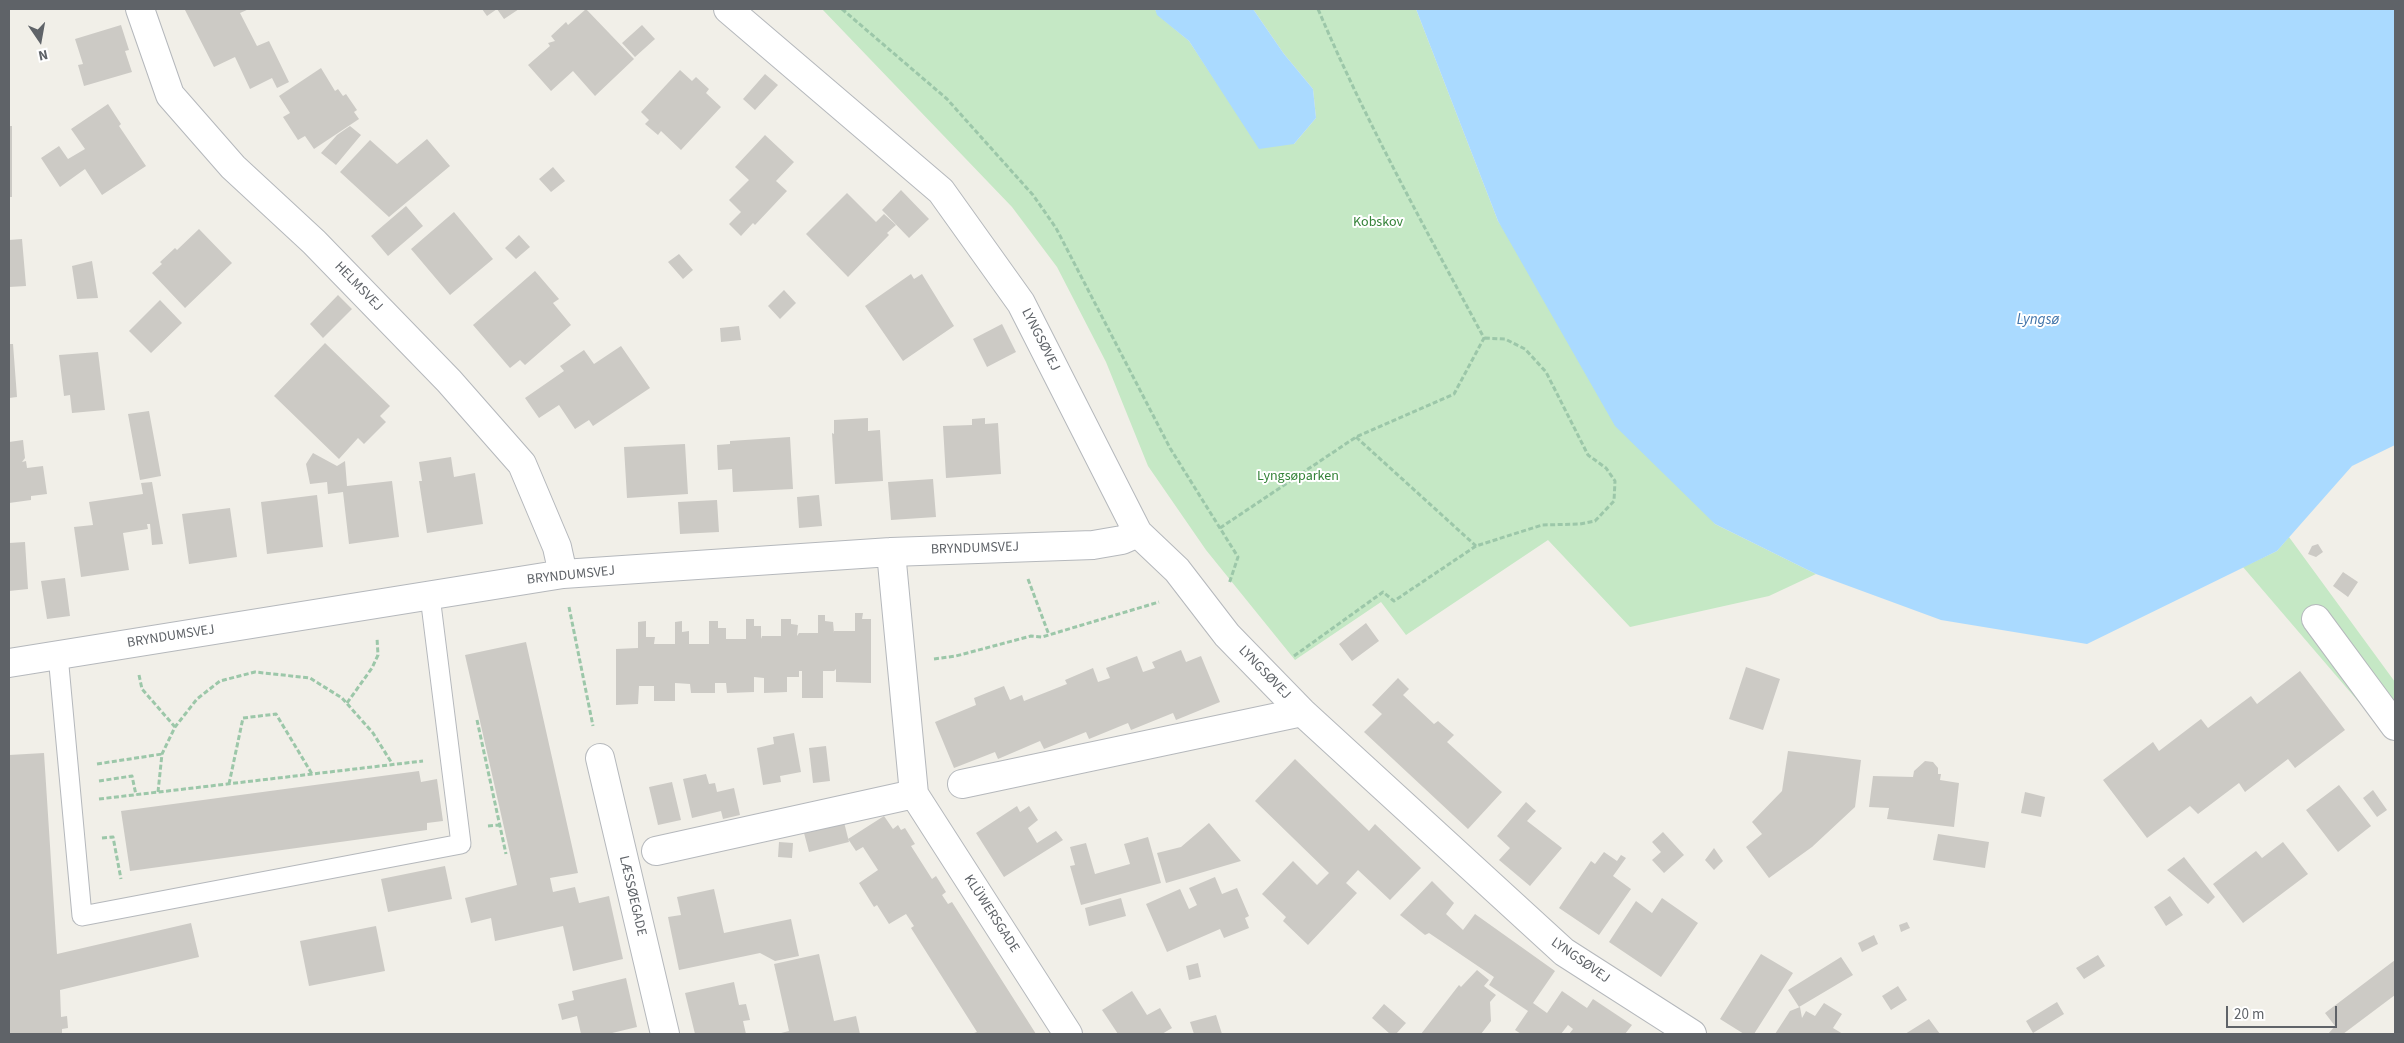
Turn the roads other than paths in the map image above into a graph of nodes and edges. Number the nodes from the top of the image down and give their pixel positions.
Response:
1 (140, 9) edge
2 (728, 9) edge
3 (1138, 533) junction
4 (891, 552) junction
5 (563, 574) junction
6 (430, 596) junction
7 (2316, 619) dead end
8 (58, 655) junction
9 (9, 663) edge
10 (1302, 712) junction
11 (2395, 726) edge
12 (600, 758) road end
13 (962, 784) dead end
14 (914, 794) junction
15 (656, 851) dead end
16 (665, 1034) edge
17 (1068, 1034) edge
18 (1692, 1034) edge

1 - 5 street, HELMSVEJ
2 - 3 street, LYNGSØVEJ
3 - 4 street, BRYNDUMSVEJ
3 - 10 street, LYNGSØVEJ
4 - 5 street, BRYNDUMSVEJ
4 - 14 street, KLÜWERSGADE
5 - 6 street, BRYNDUMSVEJ
6 - 8 street, BRYNDUMSVEJ
6 - 8 lane
7 - 11 street
8 - 9 street, BRYNDUMSVEJ
10 - 13 street, LYNGSØVEJ
10 - 18 street, LYNGSØVEJ
12 - 16 street, LÆSSØEGADE
14 - 15 street
14 - 17 street, KLÜWERSGADE

